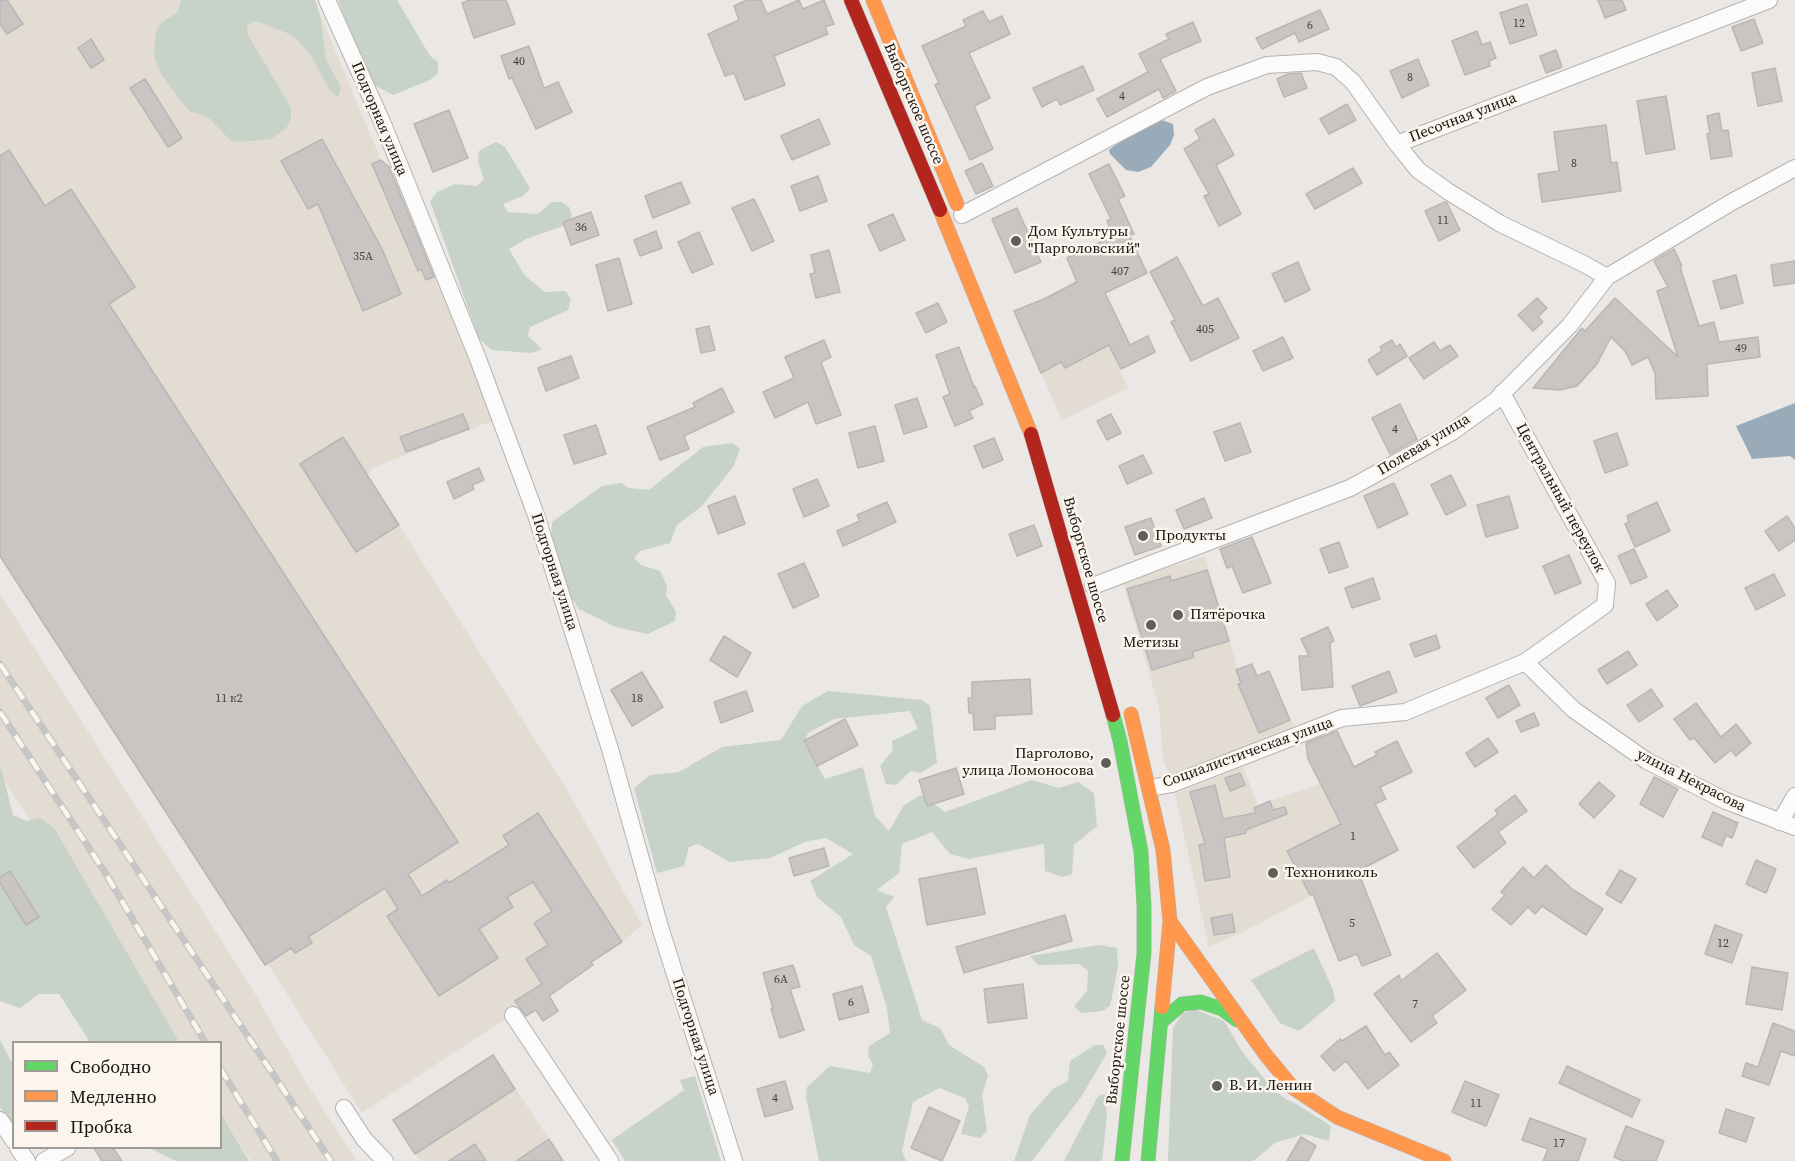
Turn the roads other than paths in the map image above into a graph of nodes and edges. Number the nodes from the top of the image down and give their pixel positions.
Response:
1 (327, 0) edge
2 (851, 0) edge
3 (873, 0) edge
4 (1769, 0) edge
5 (1397, 144) junction
6 (1795, 168) edge
7 (964, 220) joint
8 (1607, 277) junction
9 (1502, 393) junction
10 (1093, 586) dead end
11 (1605, 605) joint
12 (1525, 662) junction
13 (1128, 702) dead end
14 (1150, 788) junction
15 (1795, 796) edge
16 (1787, 825) edge
17 (1170, 921) junction
18 (513, 1015) dead end
19 (1161, 1022) junction
20 (1247, 1026) junction
21 (344, 1108) dead end
22 (0, 1120) edge
23 (12, 1138) edge
24 (65, 1149) edge
25 (44, 1161) edge
26 (385, 1161) edge
27 (610, 1161) edge
28 (734, 1161) edge
29 (1122, 1161) edge
30 (1148, 1161) edge
31 (1444, 1161) edge

1 - 28 street, Подгорная улица
2 - 29 main road, Выборгское шоссе
3 - 7 main road, Выборгское шоссе
4 - 5 street, Песочная улица
5 - 7 street, Песочная улица
5 - 8 street
6 - 8 street, Полевая улица
8 - 9 street, Полевая улица
9 - 10 street, Полевая улица
9 - 11 street, Центральный переулок
11 - 12 street, Социалистическая улица
12 - 14 street, Социалистическая улица
12 - 16 street, улица Некрасова
13 - 14 main road
14 - 17 main road
15 - 16 street, улица Некрасова
17 - 19 main road
17 - 20 main road
18 - 27 street
19 - 20 main road
19 - 30 main road
20 - 31 main road
21 - 26 street
22 - 23 street
24 - 25 street

